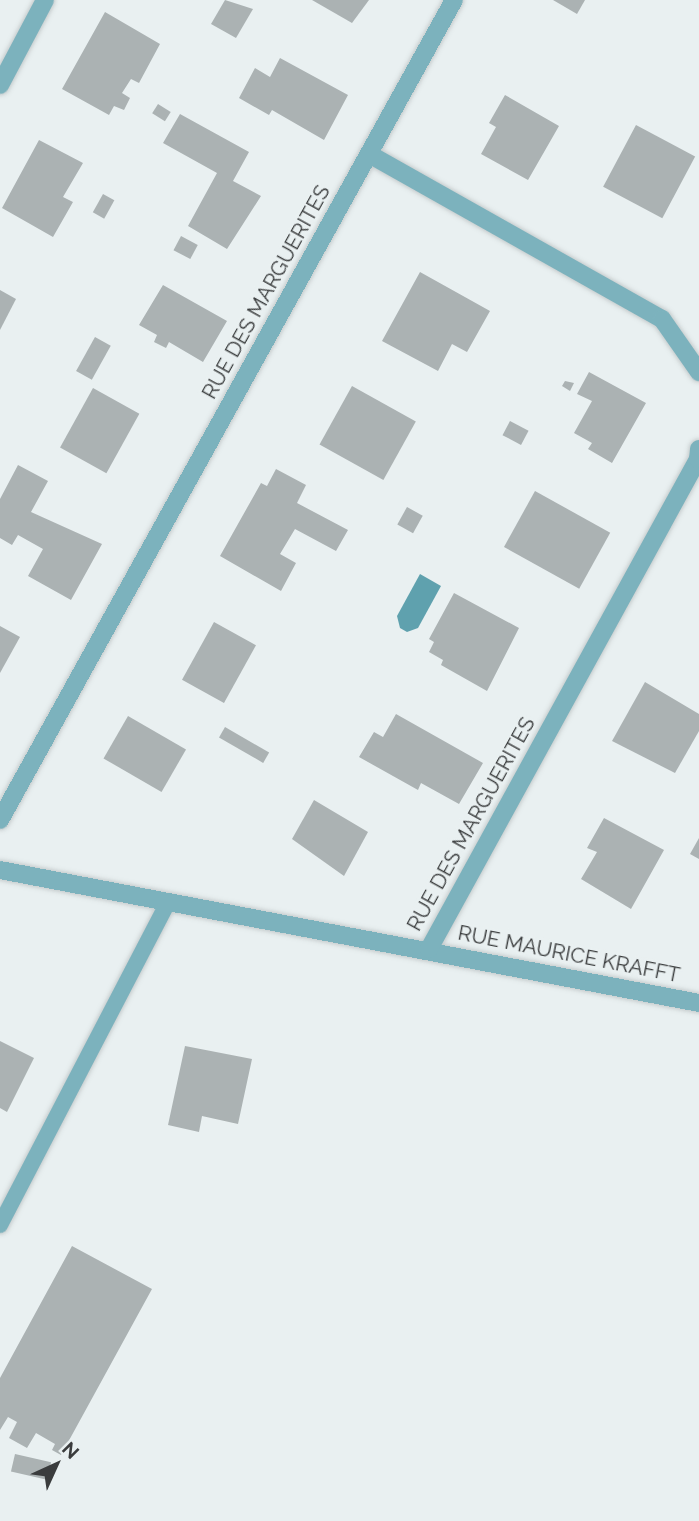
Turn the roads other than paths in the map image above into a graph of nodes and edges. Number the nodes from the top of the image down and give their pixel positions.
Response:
1 (45, 0) edge
2 (454, 0) edge
3 (0, 85) edge
4 (369, 154) junction
5 (699, 372) edge
6 (699, 449) edge
7 (0, 820) edge
8 (0, 870) edge
9 (167, 904) junction
10 (429, 949) junction
11 (699, 1003) edge
12 (0, 1225) edge

1 - 3 street
2 - 4 street, RUE DES MARGUERITES
4 - 5 street
4 - 7 street, RUE DES MARGUERITES
6 - 10 street, RUE DES MARGUERITES
8 - 9 street, RUE DES MARGUERITES
9 - 10 street, RUE DES MARGUERITES
9 - 12 lane
10 - 11 street, RUE MAURICE KRAFFT

